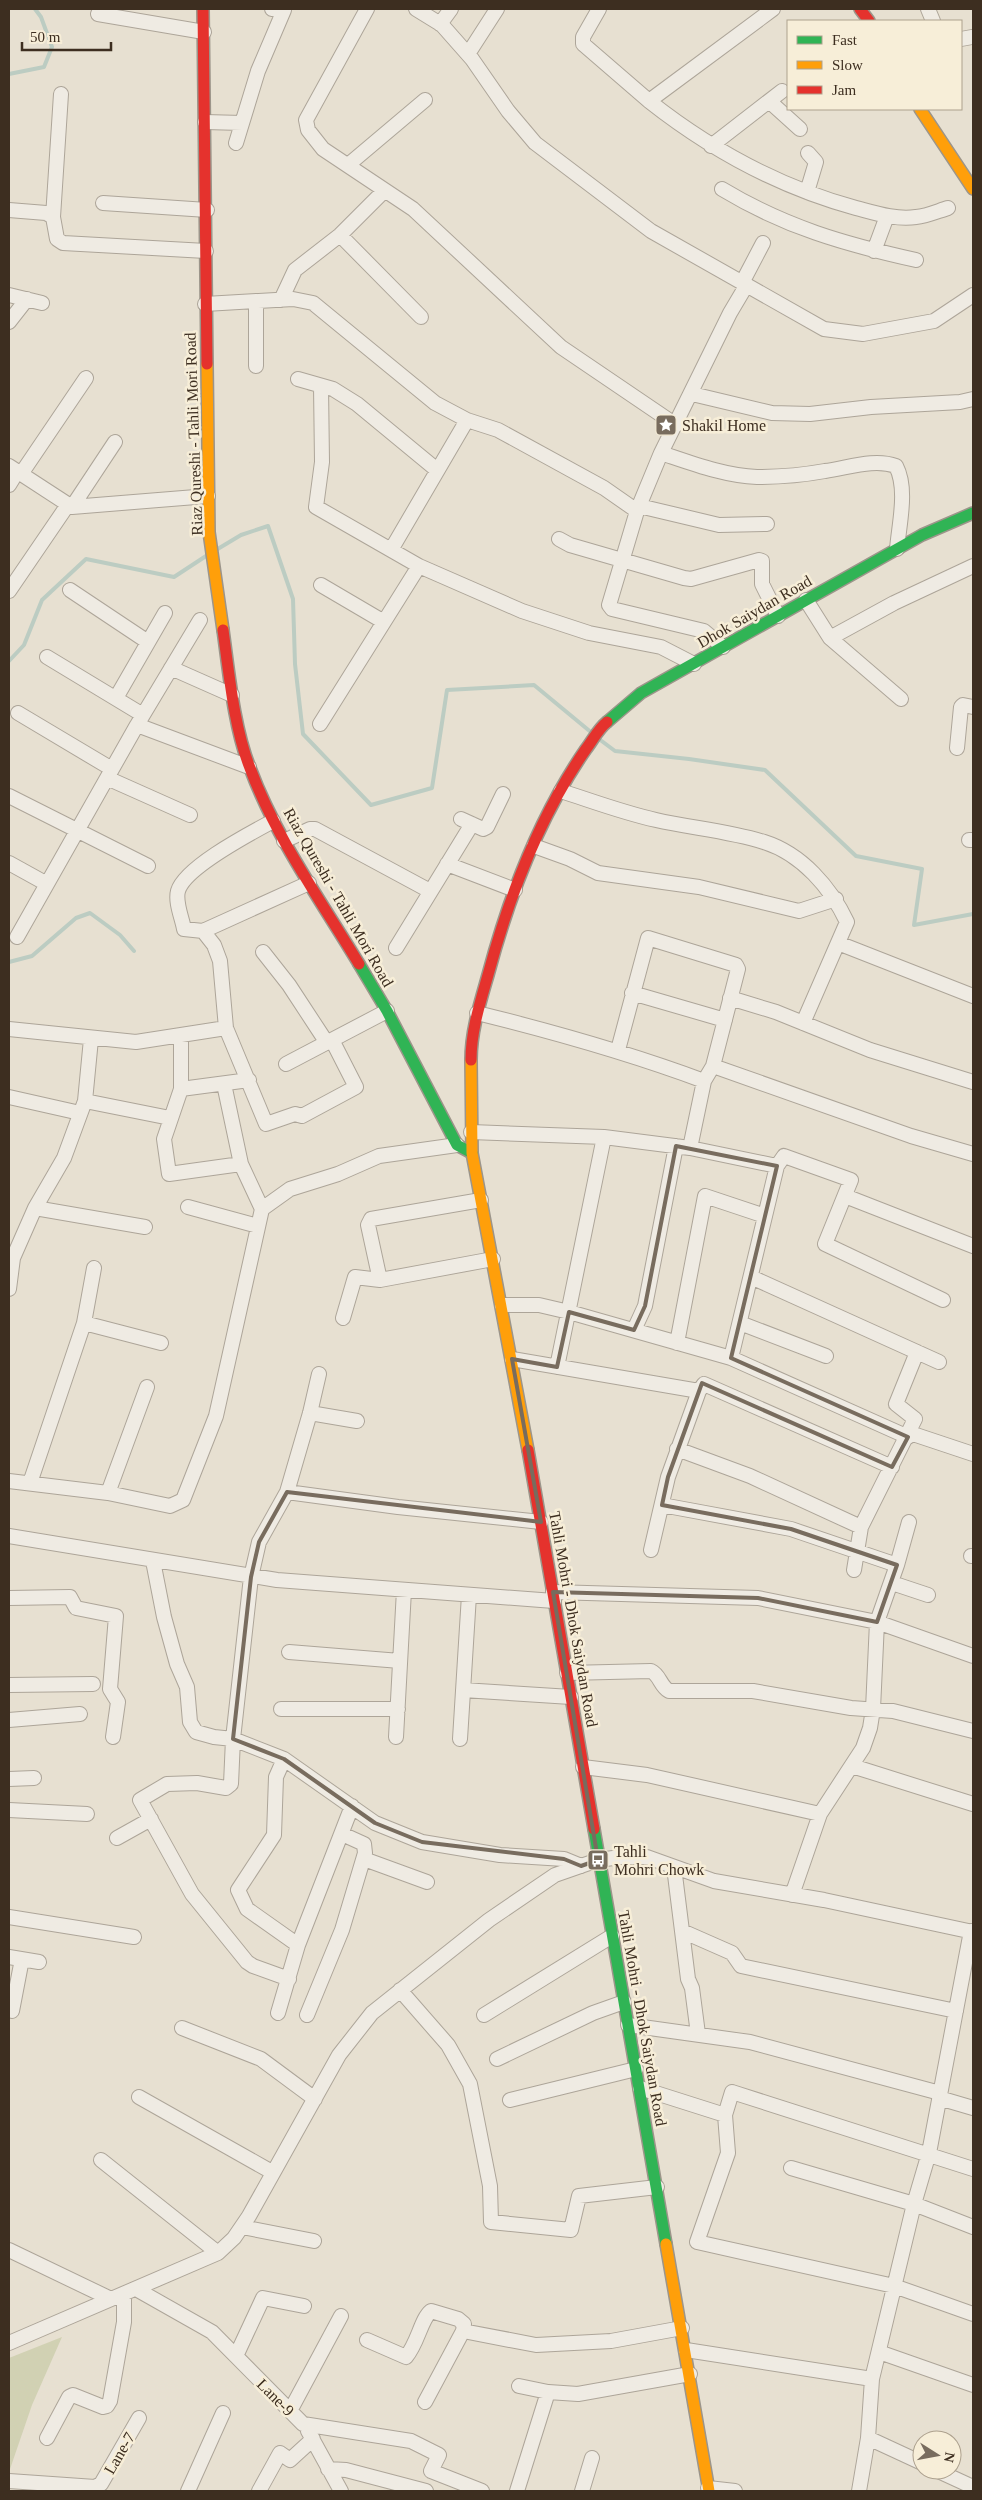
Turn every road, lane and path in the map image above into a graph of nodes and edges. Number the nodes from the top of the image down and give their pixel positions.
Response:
1 (203, 9) edge
2 (272, 9) edge
3 (367, 9) edge
4 (416, 9) edge
5 (451, 9) edge
6 (497, 9) edge
7 (599, 9) edge
8 (772, 9) edge
9 (850, 9) edge
10 (860, 9) edge
11 (98, 14) dead end
12 (858, 20) edge
13 (868, 20) edge
14 (440, 24) junction
15 (204, 32) junction
16 (468, 54) junction
17 (782, 91) dead end
18 (60, 94) dead end
19 (426, 100) dead end
20 (649, 101) junction
21 (768, 102) junction
22 (921, 110) edge
23 (933, 110) edge
24 (205, 122) junction
25 (242, 123) junction
26 (800, 129) dead end
27 (236, 143) dead end
28 (711, 146) junction
29 (808, 153) dead end
30 (348, 165) junction
31 (973, 170) edge
32 (722, 189) dead end
33 (973, 189) edge
34 (384, 191) junction
35 (807, 192) junction
36 (103, 203) dead end
37 (948, 208) dead end
38 (9, 210) edge
39 (207, 210) junction
40 (887, 216) junction
41 (53, 217) junction
42 (340, 235) junction
43 (763, 243) dead end
44 (206, 251) junction
45 (874, 251) junction
46 (916, 260) dead end
47 (744, 285) junction
48 (9, 295) edge
49 (973, 296) edge
50 (27, 299) junction
51 (281, 300) junction
52 (256, 301) junction
53 (42, 303) dead end
54 (205, 304) junction
55 (421, 316) dead end
56 (9, 322) edge
57 (256, 366) dead end
58 (86, 378) dead end
59 (298, 379) dead end
60 (321, 386) junction
61 (692, 394) junction
62 (973, 399) edge
63 (467, 420) junction
64 (676, 425) junction
65 (115, 442) dead end
66 (661, 453) junction
67 (16, 470) edge
68 (438, 470) junction
69 (9, 485) edge
70 (208, 496) junction
71 (70, 506) junction
72 (638, 508) junction
73 (973, 513) edge
74 (767, 524) dead end
75 (559, 539) dead end
76 (897, 549) junction
77 (391, 550) junction
78 (623, 560) junction
79 (419, 566) junction
80 (973, 566) edge
81 (321, 585) dead end
82 (70, 590) dead end
83 (9, 591) edge
84 (806, 600) junction
85 (165, 613) dead end
86 (778, 616) junction
87 (200, 620) dead end
88 (384, 622) junction
89 (830, 638) junction
90 (148, 642) junction
91 (723, 647) junction
92 (48, 657) dead end
93 (694, 664) junction
94 (171, 668) junction
95 (232, 694) junction
96 (116, 698) junction
97 (901, 699) dead end
98 (973, 706) edge
99 (18, 713) dead end
100 (140, 720) junction
101 (320, 724) dead end
102 (957, 748) dead end
103 (249, 767) junction
104 (574, 767) joint
105 (109, 773) junction
106 (561, 791) junction
107 (503, 794) dead end
108 (9, 796) edge
109 (190, 815) dead end
110 (273, 820) junction
111 (77, 830) junction
112 (284, 841) junction
113 (534, 846) junction
114 (9, 862) edge
115 (447, 864) junction
116 (148, 866) dead end
117 (309, 883) junction
118 (46, 884) junction
119 (515, 890) junction
120 (430, 892) junction
121 (836, 899) junction
122 (203, 931) junction
123 (17, 937) dead end
124 (838, 943) junction
125 (396, 948) dead end
126 (264, 952) dead end
127 (632, 994) junction
128 (973, 996) edge
129 (730, 998) junction
130 (387, 1011) junction
131 (477, 1013) junction
132 (725, 1020) junction
133 (803, 1023) junction
134 (226, 1028) junction
135 (9, 1029) edge
136 (181, 1035) junction
137 (91, 1038) junction
138 (329, 1042) junction
139 (618, 1050) junction
140 (286, 1064) dead end
141 (713, 1066) junction
142 (249, 1080) junction
143 (704, 1081) junction
144 (973, 1082) edge
145 (224, 1084) junction
146 (180, 1089) junction
147 (9, 1097) edge
148 (83, 1107) junction
149 (170, 1118) junction
150 (471, 1132) junction
151 (604, 1137) junction
152 (458, 1145) junction
153 (676, 1146) junction
154 (690, 1148) junction
155 (472, 1153) junction
156 (973, 1154) edge
157 (241, 1164) junction
158 (777, 1166) junction
159 (844, 1196) junction
160 (481, 1200) junction
161 (188, 1207) dead end
162 (36, 1208) junction
163 (262, 1209) junction
164 (766, 1216) junction
165 (258, 1226) junction
166 (145, 1227) dead end
167 (973, 1246) edge
168 (11, 1257) edge
169 (493, 1260) junction
170 (94, 1268) dead end
171 (751, 1277) junction
172 (380, 1280) junction
173 (9, 1289) edge
174 (943, 1300) dead end
175 (502, 1305) junction
176 (569, 1312) junction
177 (343, 1318) dead end
178 (84, 1323) junction
179 (740, 1323) junction
180 (634, 1330) junction
181 (161, 1342) dead end
182 (678, 1343) junction
183 (916, 1352) junction
184 (826, 1356) dead end
185 (731, 1358) junction
186 (512, 1359) junction
187 (939, 1362) dead end
188 (557, 1366) junction
189 (319, 1374) dead end
190 (147, 1387) dead end
191 (699, 1391) junction
192 (310, 1413) junction
193 (357, 1421) dead end
194 (909, 1435) junction
195 (677, 1449) junction
196 (973, 1454) edge
197 (892, 1467) junction
198 (9, 1481) edge
199 (30, 1483) junction
200 (287, 1492) junction
201 (108, 1494) junction
202 (662, 1505) junction
203 (540, 1522) junction
204 (910, 1522) dead end
205 (861, 1527) junction
206 (9, 1536) edge
207 (652, 1550) dead end
208 (857, 1552) junction
209 (154, 1561) junction
210 (897, 1565) junction
211 (854, 1570) dead end
212 (251, 1577) junction
213 (892, 1583) junction
214 (404, 1590) junction
215 (928, 1594) dead end
216 (469, 1595) junction
217 (554, 1596) junction
218 (9, 1598) edge
219 (877, 1622) junction
220 (289, 1652) dead end
221 (973, 1656) edge
222 (400, 1661) junction
223 (567, 1673) junction
224 (93, 1684) dead end
225 (9, 1685) edge
226 (463, 1690) junction
227 (571, 1697) junction
228 (281, 1709) dead end
229 (398, 1709) junction
230 (874, 1709) junction
231 (80, 1714) dead end
232 (9, 1720) edge
233 (973, 1731) edge
234 (113, 1737) dead end
235 (396, 1737) dead end
236 (233, 1739) junction
237 (460, 1739) dead end
238 (284, 1759) junction
239 (852, 1766) junction
240 (583, 1767) junction
241 (34, 1778) dead end
242 (9, 1779) edge
243 (973, 1804) edge
244 (352, 1806) junction
245 (9, 1810) edge
246 (87, 1814) dead end
247 (820, 1814) junction
248 (151, 1819) junction
249 (342, 1834) junction
250 (117, 1838) dead end
251 (364, 1859) junction
252 (598, 1860) junction
253 (581, 1866) junction
254 (674, 1867) junction
255 (427, 1882) dead end
256 (792, 1895) junction
257 (9, 1917) edge
258 (682, 1931) junction
259 (972, 1932) edge
260 (612, 1936) junction
261 (134, 1937) dead end
262 (298, 1945) junction
263 (15, 1958) edge
264 (39, 1962) dead end
265 (289, 1979) junction
266 (400, 1990) junction
267 (624, 2002) junction
268 (12, 2011) dead end
269 (956, 2011) junction
270 (278, 2013) dead end
271 (307, 2014) dead end
272 (484, 2015) dead end
273 (628, 2025) junction
274 (182, 2028) dead end
275 (698, 2034) junction
276 (497, 2060) dead end
277 (636, 2069) junction
278 (640, 2088) junction
279 (940, 2096) junction
280 (139, 2097) dead end
281 (314, 2099) junction
282 (510, 2100) dead end
283 (973, 2108) edge
284 (725, 2116) junction
285 (928, 2154) junction
286 (101, 2160) dead end
287 (791, 2168) dead end
288 (973, 2169) edge
289 (272, 2172) junction
290 (657, 2187) junction
291 (914, 2204) junction
292 (242, 2227) junction
293 (973, 2227) edge
294 (314, 2240) dead end
295 (9, 2250) edge
296 (218, 2253) junction
297 (894, 2286) junction
298 (124, 2294) junction
299 (304, 2306) dead end
300 (973, 2314) edge
301 (341, 2316) dead end
302 (682, 2328) junction
303 (463, 2331) junction
304 (367, 2340) dead end
305 (9, 2343) edge
306 (686, 2350) junction
307 (879, 2352) junction
308 (236, 2356) junction
309 (690, 2374) junction
310 (872, 2378) junction
311 (973, 2385) edge
312 (519, 2386) dead end
313 (548, 2392) junction
314 (425, 2402) dead end
315 (290, 2411) junction
316 (224, 2412) dead end
317 (139, 2418) dead end
318 (304, 2424) junction
319 (47, 2438) dead end
320 (313, 2438) junction
321 (868, 2438) junction
322 (592, 2458) dead end
323 (912, 2458) edge
324 (328, 2468) junction
325 (958, 2480) edge
326 (9, 2481) edge
327 (973, 2487) edge
328 (403, 2488) edge
329 (709, 2490) edge
330 (188, 2491) edge
331 (259, 2491) edge
332 (341, 2491) edge
333 (426, 2491) edge
334 (482, 2491) edge
335 (517, 2491) edge
336 (582, 2491) edge
337 (735, 2491) edge
338 (859, 2491) edge

1 - 15 street, Riaz Qureshi - Tahli Mori Road
2 - 25 street
3 - 30 street
4 - 14 street
5 - 14 street
6 - 16 street
7 - 20 street
8 - 20 street
9 - 12 street
10 - 13 street
11 - 15 street
14 - 16 street
15 - 24 street, Riaz Qureshi - Tahli Mori Road
16 - 47 street
17 - 21 street
18 - 41 street
19 - 30 street
20 - 28 street
21 - 26 street
21 - 28 street
22 - 33 street
23 - 31 street
24 - 25 street
24 - 39 street, Riaz Qureshi - Tahli Mori Road
25 - 27 street
28 - 35 street
29 - 35 street
30 - 34 street
32 - 45 street
34 - 42 street
34 - 64 street
35 - 40 street
36 - 39 street
37 - 40 street
38 - 41 street
39 - 44 street, Riaz Qureshi - Tahli Mori Road
40 - 45 street
41 - 44 street
42 - 51 street
42 - 55 street
43 - 47 street
44 - 54 street, Riaz Qureshi - Tahli Mori Road
45 - 46 street
47 - 49 street
47 - 61 street
48 - 50 street
50 - 53 street
50 - 56 street
51 - 52 street
51 - 63 street
52 - 54 street
52 - 57 street
54 - 70 street, Riaz Qureshi - Tahli Mori Road
58 - 67 street
59 - 60 street
60 - 68 street
60 - 77 street
61 - 62 street
61 - 64 street
63 - 68 street
63 - 72 street
64 - 66 street
65 - 71 street
66 - 72 street
66 - 76 street
67 - 69 street
67 - 71 street
68 - 77 street
70 - 71 street
70 - 95 street, Riaz Qureshi - Tahli Mori Road
71 - 83 street
72 - 74 street
72 - 78 street
73 - 76 street, Dhok Saiydan Road
75 - 78 street
76 - 84 street, Dhok Saiydan Road
77 - 79 street
78 - 86 street
78 - 91 street
79 - 88 street
79 - 93 street
80 - 89 street
81 - 88 street
82 - 90 street
84 - 86 street, Dhok Saiydan Road
84 - 89 street
85 - 90 street
86 - 91 street, Dhok Saiydan Road
87 - 94 street
88 - 101 street
89 - 97 street
90 - 96 street
91 - 93 street, Dhok Saiydan Road
92 - 96 street
93 - 104 street, Dhok Saiydan Road
94 - 95 street
94 - 100 street
95 - 103 street, Riaz Qureshi - Tahli Mori Road
96 - 100 street
98 - 102 street
99 - 105 street
100 - 103 street
100 - 105 street
103 - 110 street, Riaz Qureshi - Tahli Mori Road
104 - 106 street, Tahli Mohri - Dhok Saiydan Road
105 - 109 street
105 - 111 street
106 - 113 street, Tahli Mohri - Dhok Saiydan Road
106 - 121 street
107 - 115 street
108 - 111 street
110 - 112 street, Riaz Qureshi - Tahli Mori Road
110 - 122 street
111 - 116 street
111 - 118 street
112 - 117 street, Riaz Qureshi - Tahli Mori Road
112 - 120 street
113 - 119 street, Tahli Mohri - Dhok Saiydan Road
113 - 121 street
114 - 118 street
115 - 119 street
115 - 120 street
117 - 122 street
117 - 130 street, Riaz Qureshi - Tahli Mori Road
118 - 123 street
119 - 131 street, Tahli Mohri - Dhok Saiydan Road
120 - 125 street
121 - 124 street
122 - 134 street
124 - 128 street
124 - 133 street
126 - 138 street
127 - 129 street
127 - 132 street
127 - 139 street
129 - 132 street
129 - 133 street
130 - 138 street
130 - 152 street, Riaz Qureshi - Tahli Mori Road
131 - 139 street
131 - 150 street, Tahli Mohri - Dhok Saiydan Road
132 - 141 street
133 - 144 street
134 - 136 street
134 - 142 street
135 - 137 street
136 - 137 street
136 - 146 street
137 - 148 street
138 - 140 street
138 - 142 street
139 - 143 street
141 - 143 street
141 - 156 street
142 - 145 street
143 - 154 street
145 - 146 street
145 - 157 street
146 - 149 street
147 - 148 street
148 - 149 street
148 - 162 street
149 - 157 street
150 - 151 street
150 - 155 street, Tahli Mohri - Dhok Saiydan Road
151 - 153 street
151 - 176 street
152 - 155 street
152 - 163 street
153 - 154 street
153 - 180 street
154 - 158 street
155 - 160 street, Tahli Mohri - Dhok Saiydan Road
157 - 163 street
158 - 159 street
158 - 164 street
159 - 167 street
159 - 174 street
160 - 169 street, Tahli Mohri - Dhok Saiydan Road
160 - 172 street
161 - 165 street
162 - 166 street
162 - 168 street
163 - 165 street
164 - 171 street
164 - 182 street
165 - 201 street
168 - 173 street
169 - 172 street
169 - 175 street, Tahli Mohri - Dhok Saiydan Road
170 - 178 street
171 - 179 street
171 - 183 street
172 - 177 street
175 - 176 street
175 - 186 street, Tahli Mohri - Dhok Saiydan Road
176 - 180 street
176 - 188 street
178 - 181 street
178 - 199 street
179 - 184 street
179 - 185 street
180 - 182 street
182 - 185 street
183 - 187 street
183 - 194 street
185 - 194 street
186 - 188 street
186 - 203 street, Tahli Mohri - Dhok Saiydan Road
188 - 191 street
189 - 192 street
190 - 201 street
191 - 195 street
191 - 197 street
192 - 193 street
192 - 200 street
194 - 196 street
194 - 197 street
195 - 202 street
195 - 205 street
197 - 205 street
198 - 199 street
199 - 201 street
200 - 203 street
200 - 212 street
202 - 207 street
202 - 208 street
203 - 217 street, Tahli Mohri - Dhok Saiydan Road
204 - 210 street
205 - 208 street
206 - 209 street
208 - 210 street
208 - 211 street
209 - 212 street
209 - 236 street
210 - 213 street
212 - 214 street
212 - 236 street
213 - 215 street
213 - 219 street
214 - 216 street
214 - 222 street
216 - 217 street
216 - 226 street
217 - 219 street
217 - 223 street, Tahli Mohri - Dhok Saiydan Road
218 - 234 street
219 - 221 street
219 - 230 street
220 - 222 street
222 - 229 street
223 - 227 street, Tahli Mohri - Dhok Saiydan Road
223 - 230 street
224 - 225 street
226 - 227 street
226 - 237 street
227 - 240 street, Tahli Mohri - Dhok Saiydan Road
228 - 229 street
229 - 235 street
230 - 233 street
230 - 239 street
231 - 232 street
236 - 238 street
236 - 248 street
238 - 244 street
238 - 262 street
239 - 243 street
239 - 247 street
240 - 247 street
240 - 252 street, Tahli Mohri - Dhok Saiydan Road
241 - 242 street
244 - 249 street
244 - 253 street
245 - 246 street
247 - 256 street
248 - 250 street
248 - 265 street
249 - 251 street
249 - 262 street
251 - 255 street
251 - 271 street
252 - 253 street
252 - 254 street
252 - 260 street, Tahli Mohri - Dhok Saiydan Road
253 - 266 street
254 - 256 street
254 - 258 street
256 - 259 street
257 - 261 street
258 - 269 street
258 - 275 street
259 - 269 street
260 - 267 street, Tahli Mohri - Dhok Saiydan Road
260 - 272 street
262 - 265 street
263 - 264 street
263 - 268 street
265 - 270 street
266 - 281 street
266 - 290 street
267 - 273 street, Tahli Mohri - Dhok Saiydan Road
267 - 276 street
269 - 279 street
273 - 275 street
273 - 277 street, Tahli Mohri - Dhok Saiydan Road
274 - 281 street
275 - 279 street
277 - 278 street, Tahli Mohri - Dhok Saiydan Road
277 - 282 street
278 - 284 street
278 - 290 street, Tahli Mohri - Dhok Saiydan Road
279 - 283 street
279 - 285 street
280 - 289 street
281 - 289 street
284 - 285 street
284 - 297 street
285 - 288 street
285 - 291 street
286 - 296 street
287 - 291 street
289 - 292 street
290 - 302 street, Tahli Mohri - Dhok Saiydan Road
291 - 293 street
291 - 297 street
292 - 294 street
292 - 296 street
295 - 298 street, Lane-9
296 - 298 street
297 - 300 street
297 - 307 street
298 - 305 street
298 - 308 street, Lane-9
298 - 319 street
299 - 308 street
301 - 315 street
302 - 303 street
302 - 306 street, Tahli Mohri - Dhok Saiydan Road
303 - 304 street
303 - 314 street
306 - 309 street, Tahli Mohri - Dhok Saiydan Road
306 - 310 street
307 - 310 street
307 - 311 street
308 - 315 street, Lane-9
309 - 313 street
309 - 329 street, Tahli Mohri - Dhok Saiydan Road
310 - 321 street
312 - 313 street
313 - 335 street
315 - 318 street, Lane-9
316 - 330 street
317 - 326 street, Lane-7
318 - 320 street
318 - 334 street, Lane-9
320 - 324 street
320 - 331 street
321 - 323 street
321 - 338 street
322 - 336 street
324 - 328 street
324 - 332 street
325 - 327 street
328 - 333 street
329 - 337 street

